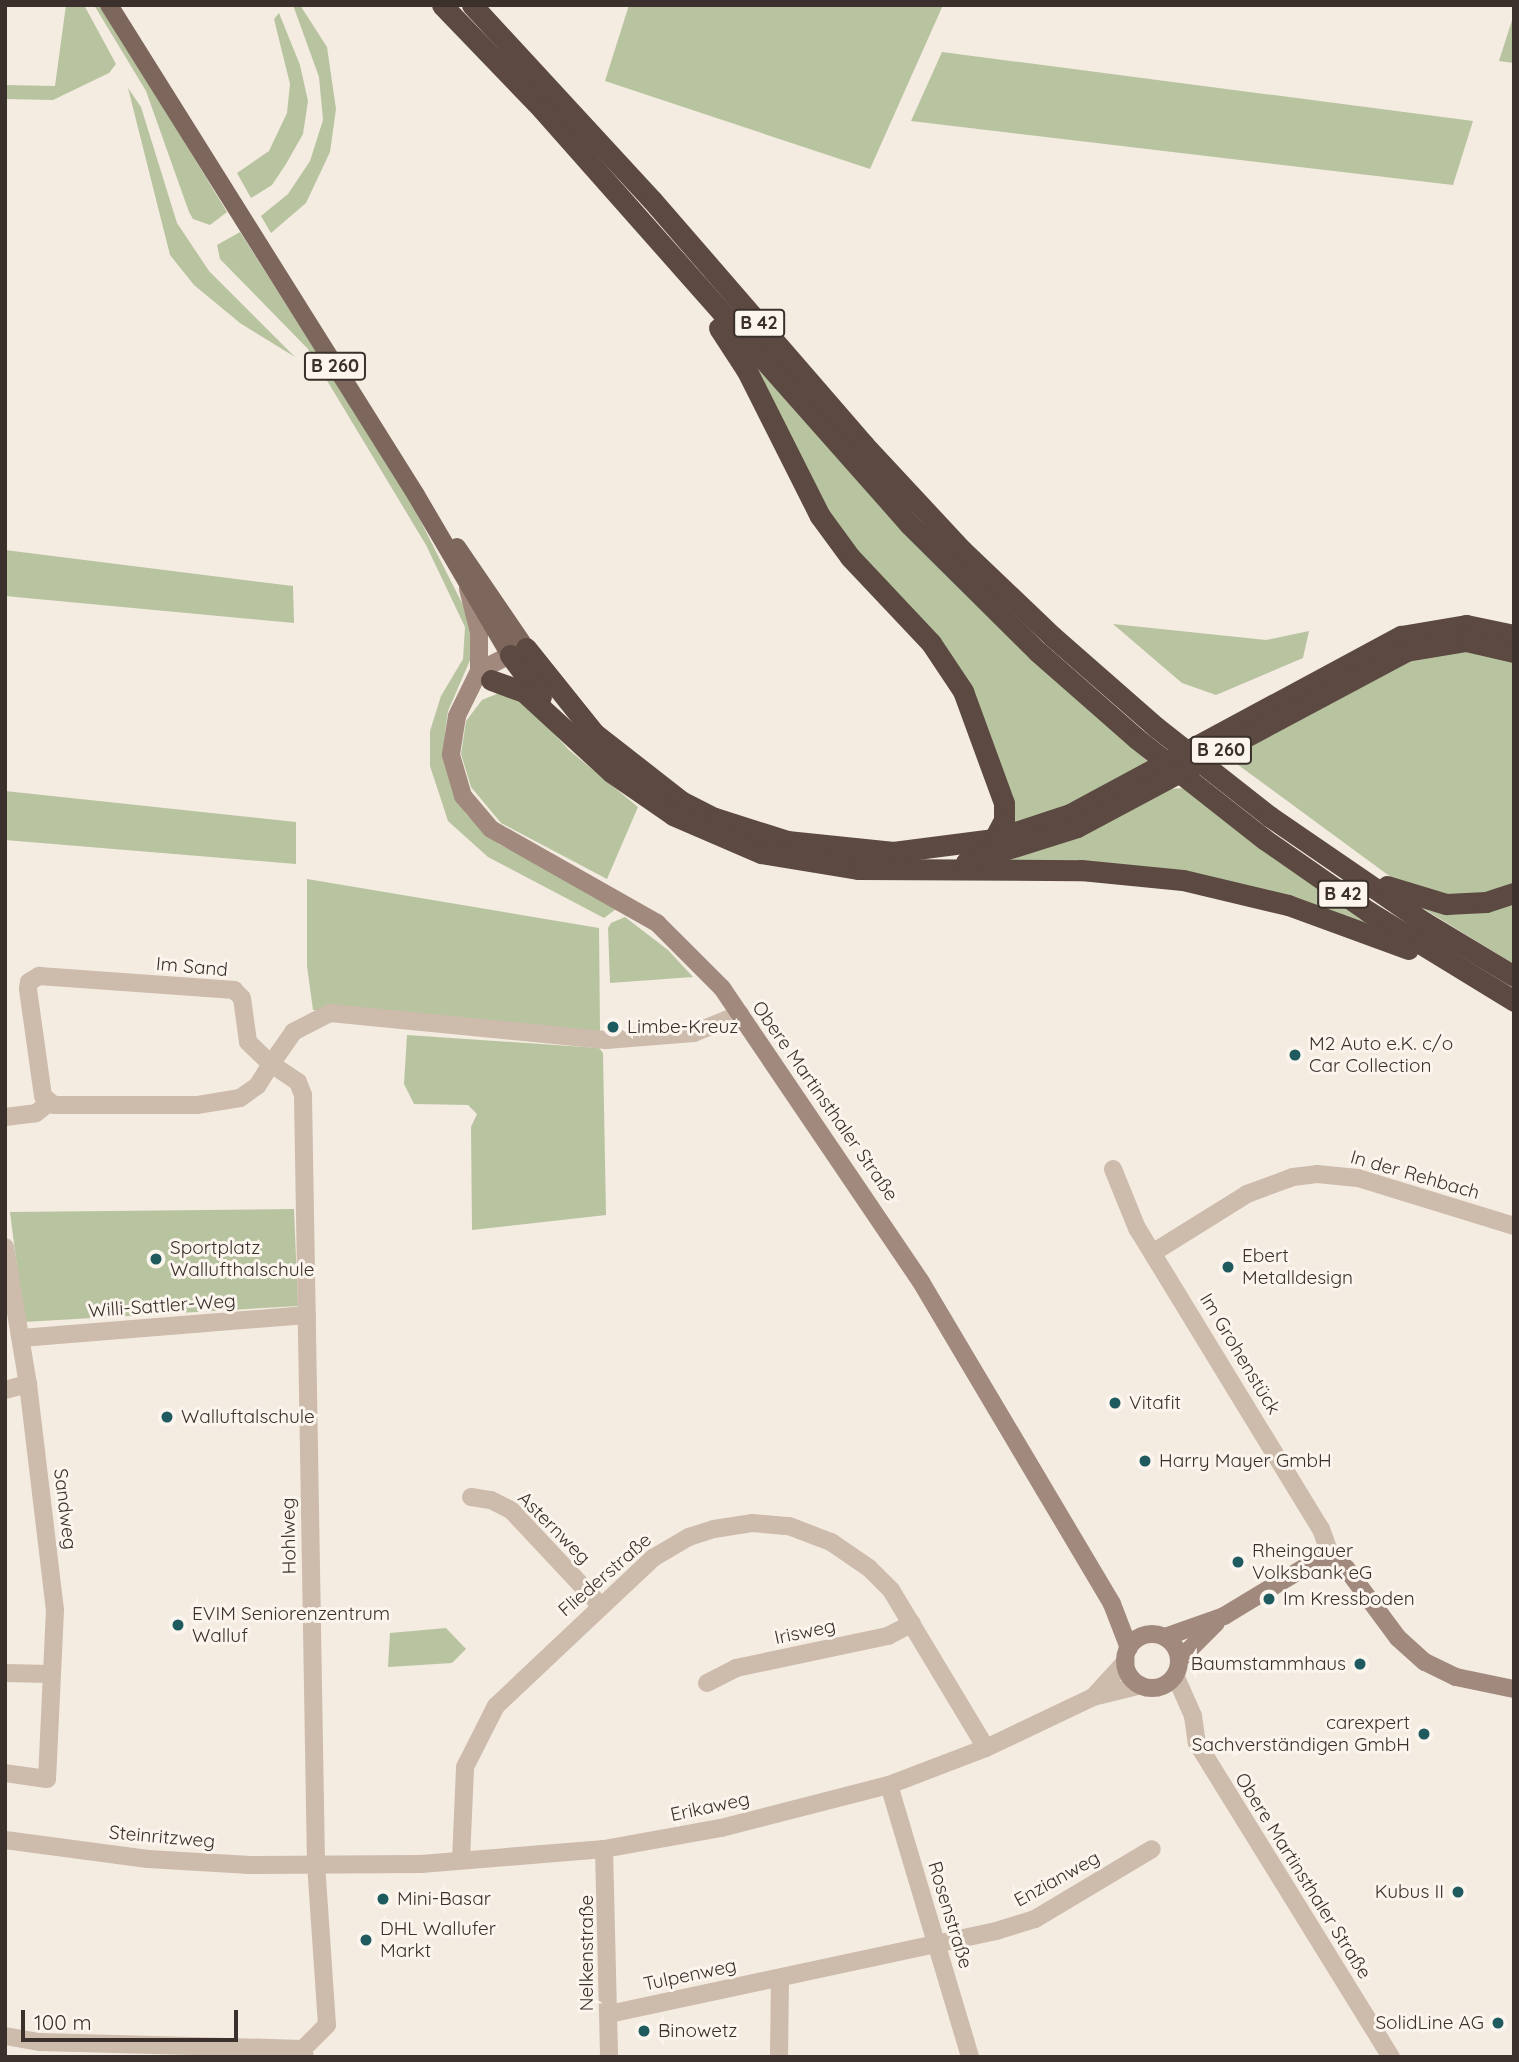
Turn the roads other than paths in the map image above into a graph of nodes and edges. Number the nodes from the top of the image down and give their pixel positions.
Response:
1 (109, 5) edge
2 (442, 5) edge
3 (472, 5) edge
4 (677, 262) junction
5 (416, 495) junction
6 (467, 585) junction
7 (1514, 635) edge
8 (1514, 652) edge
9 (517, 655) junction
10 (485, 675) junction
11 (583, 747) junction
12 (994, 839) junction
13 (1319, 852) junction
14 (926, 869) junction
15 (1514, 893) edge
16 (1514, 976) edge
17 (1477, 980) junction
18 (1514, 1001) edge
19 (740, 1014) junction
20 (271, 1064) junction
21 (49, 1103) junction
22 (5, 1117) edge
23 (1113, 1169) dead end
24 (1514, 1226) edge
25 (5, 1247) edge
26 (1154, 1252) junction
27 (307, 1315) junction
28 (21, 1338) junction
29 (28, 1384) junction
30 (5, 1390) edge
31 (471, 1497) dead end
32 (1332, 1559) junction
33 (599, 1604) junction
34 (1112, 1604) junction
35 (1224, 1616) junction
36 (912, 1623) junction
37 (1156, 1636) junction
38 (1127, 1655) junction
39 (1177, 1667) junction
40 (5, 1673) edge
41 (50, 1674) junction
42 (707, 1683) dead end
43 (1141, 1685) junction
44 (1514, 1689) edge
45 (1093, 1697) junction
46 (986, 1748) junction
47 (5, 1773) edge
48 (889, 1785) junction
49 (5, 1840) edge
50 (604, 1849) junction
51 (1152, 1849) dead end
52 (461, 1860) junction
53 (316, 1864) junction
54 (937, 1942) junction
55 (780, 1978) junction
56 (609, 2014) junction
57 (779, 2031) junction
58 (5, 2036) edge
59 (39, 2049) edge
60 (304, 2053) edge
61 (609, 2057) edge
62 (779, 2057) edge
63 (792, 2057) edge
64 (970, 2057) edge
65 (1391, 2057) edge

1 - 5 main road, B 260
2 - 4 highway, B 42
3 - 13 highway, B 42
4 - 12 highway
4 - 17 highway, B 42
5 - 6 main road, B 260
5 - 9 main road, B 260
6 - 9 main road, B 260
6 - 10 street, B 260
7 - 12 highway, B 260
8 - 14 highway, B 260
9 - 10 street, Obere Martinsthaler Straße
9 - 11 highway, B 260
9 - 12 highway, B 260
10 - 11 highway
10 - 19 street, Obere Martinsthaler Straße
11 - 14 highway, B 260
13 - 15 highway
13 - 16 highway, B 42
14 - 17 highway
17 - 18 highway, B 42
19 - 20 street
19 - 34 street, Obere Martinsthaler Straße
20 - 21 street
20 - 21 street, Im Sand
20 - 27 street, Hohlweg
21 - 22 street
23 - 26 street, Im Grohenstück
24 - 26 street, In der Rehbach
25 - 28 street, Sandweg
26 - 32 street, Im Grohenstück
27 - 28 street, Willi-Sattler-Weg
27 - 53 street, Hohlweg
28 - 29 street, Sandweg
29 - 30 street
29 - 41 street, Sandweg
31 - 33 street, Asternweg
32 - 35 street
32 - 44 street
33 - 36 street, Fliederstraße
33 - 52 street, Fliederstraße
34 - 37 street, Obere Martinsthaler Straße
34 - 38 street, Obere Martinsthaler Straße
35 - 37 street
35 - 39 street
36 - 42 street, Irisweg
36 - 46 street, Fliederstraße
37 - 38 street
37 - 39 street
38 - 43 street
38 - 45 street, Erikaweg
39 - 43 street
39 - 65 street, Obere Martinsthaler Straße
40 - 41 street
41 - 47 street, Sandweg
43 - 45 street, Erikaweg
45 - 46 street, Erikaweg
46 - 48 street, Erikaweg
48 - 50 street, Erikaweg
48 - 54 street, Rosenstraße
49 - 53 street, Steinritzweg
50 - 52 street, Erikaweg
50 - 56 street, Nelkenstraße
51 - 54 street, Enzianweg
52 - 53 street, Erikaweg
53 - 60 street, Hohlweg
54 - 55 street, Tulpenweg
54 - 64 street, Rosenstraße
55 - 56 street, Tulpenweg
55 - 57 street
56 - 61 street, Nelkenstraße
57 - 62 street
57 - 63 street
58 - 59 street
59 - 60 street

